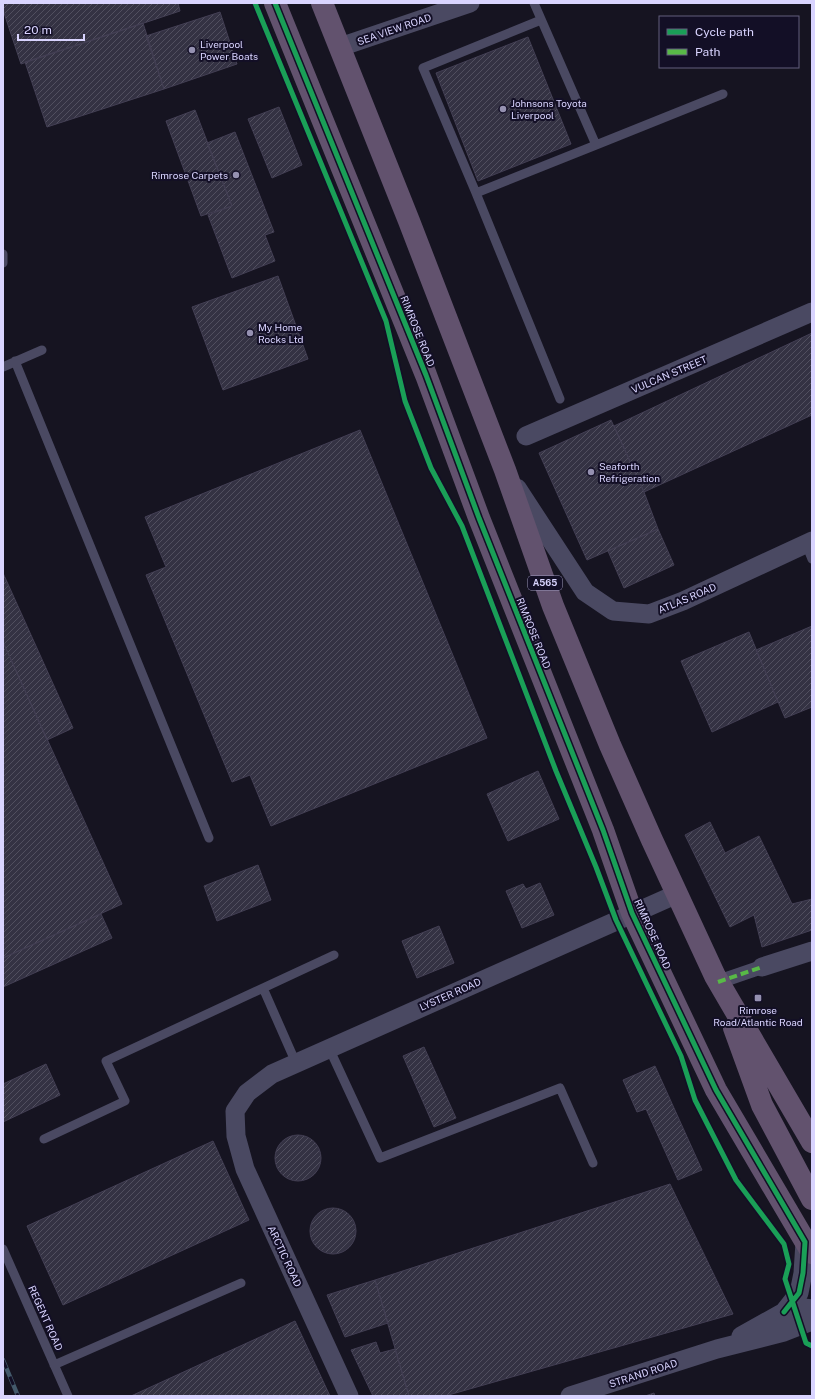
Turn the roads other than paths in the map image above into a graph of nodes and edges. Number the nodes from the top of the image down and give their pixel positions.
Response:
1 (275, 3) edge
2 (322, 3) edge
3 (470, 3) edge
4 (534, 3) edge
5 (541, 20) junction
6 (340, 47) junction
7 (723, 94) dead end
8 (596, 145) junction
9 (476, 193) junction
10 (3, 254) edge
11 (3, 263) edge
12 (812, 312) edge
13 (42, 350) dead end
14 (15, 361) junction
15 (3, 367) edge
16 (560, 399) dead end
17 (526, 436) dead end
18 (505, 470) junction
19 (810, 548) edge
20 (210, 838) dead end
21 (677, 894) junction
22 (632, 913) junction
23 (812, 951) edge
24 (334, 955) dead end
25 (762, 968) joint
26 (717, 979) junction
27 (264, 988) junction
28 (329, 1048) junction
29 (296, 1063) junction
30 (235, 1111) joint
31 (44, 1139) dead end
32 (812, 1142) edge
33 (593, 1163) dead end
34 (812, 1199) edge
35 (809, 1247) edge
36 (3, 1249) edge
37 (241, 1283) dead end
38 (812, 1309) edge
39 (784, 1312) junction
40 (812, 1322) edge
41 (717, 1349) junction
42 (54, 1365) junction
43 (68, 1396) edge
44 (349, 1396) edge
45 (570, 1396) edge

1 - 22 highway, RIMROSE ROAD
2 - 6 highway, A565
3 - 6 street, SEA VIEW ROAD
4 - 5 lane
5 - 8 lane
5 - 9 lane
6 - 18 highway, A565
7 - 8 lane
8 - 9 lane
9 - 16 lane
10 - 11 lane
12 - 17 street, VULCAN STREET
13 - 14 lane
14 - 15 lane
14 - 20 lane
18 - 19 street, ATLAS ROAD
18 - 21 highway, A565
21 - 22 street, LYSTER ROAD
21 - 26 highway, A565
22 - 28 street, LYSTER ROAD
22 - 35 highway, RIMROSE ROAD
23 - 25 street
24 - 27 lane
25 - 26 street
26 - 32 highway, A565
26 - 34 highway
27 - 29 lane
27 - 31 lane
28 - 29 street, LYSTER ROAD
28 - 33 lane
29 - 30 street, LYSTER ROAD
30 - 44 street, ARCTIC ROAD
35 - 39 street, STRAND ROAD
36 - 42 lane, REGENT ROAD
37 - 42 lane
38 - 39 street, STRAND ROAD
39 - 41 street, STRAND ROAD
40 - 41 street, STRAND ROAD
41 - 45 street, STRAND ROAD
42 - 43 lane, REGENT ROAD

